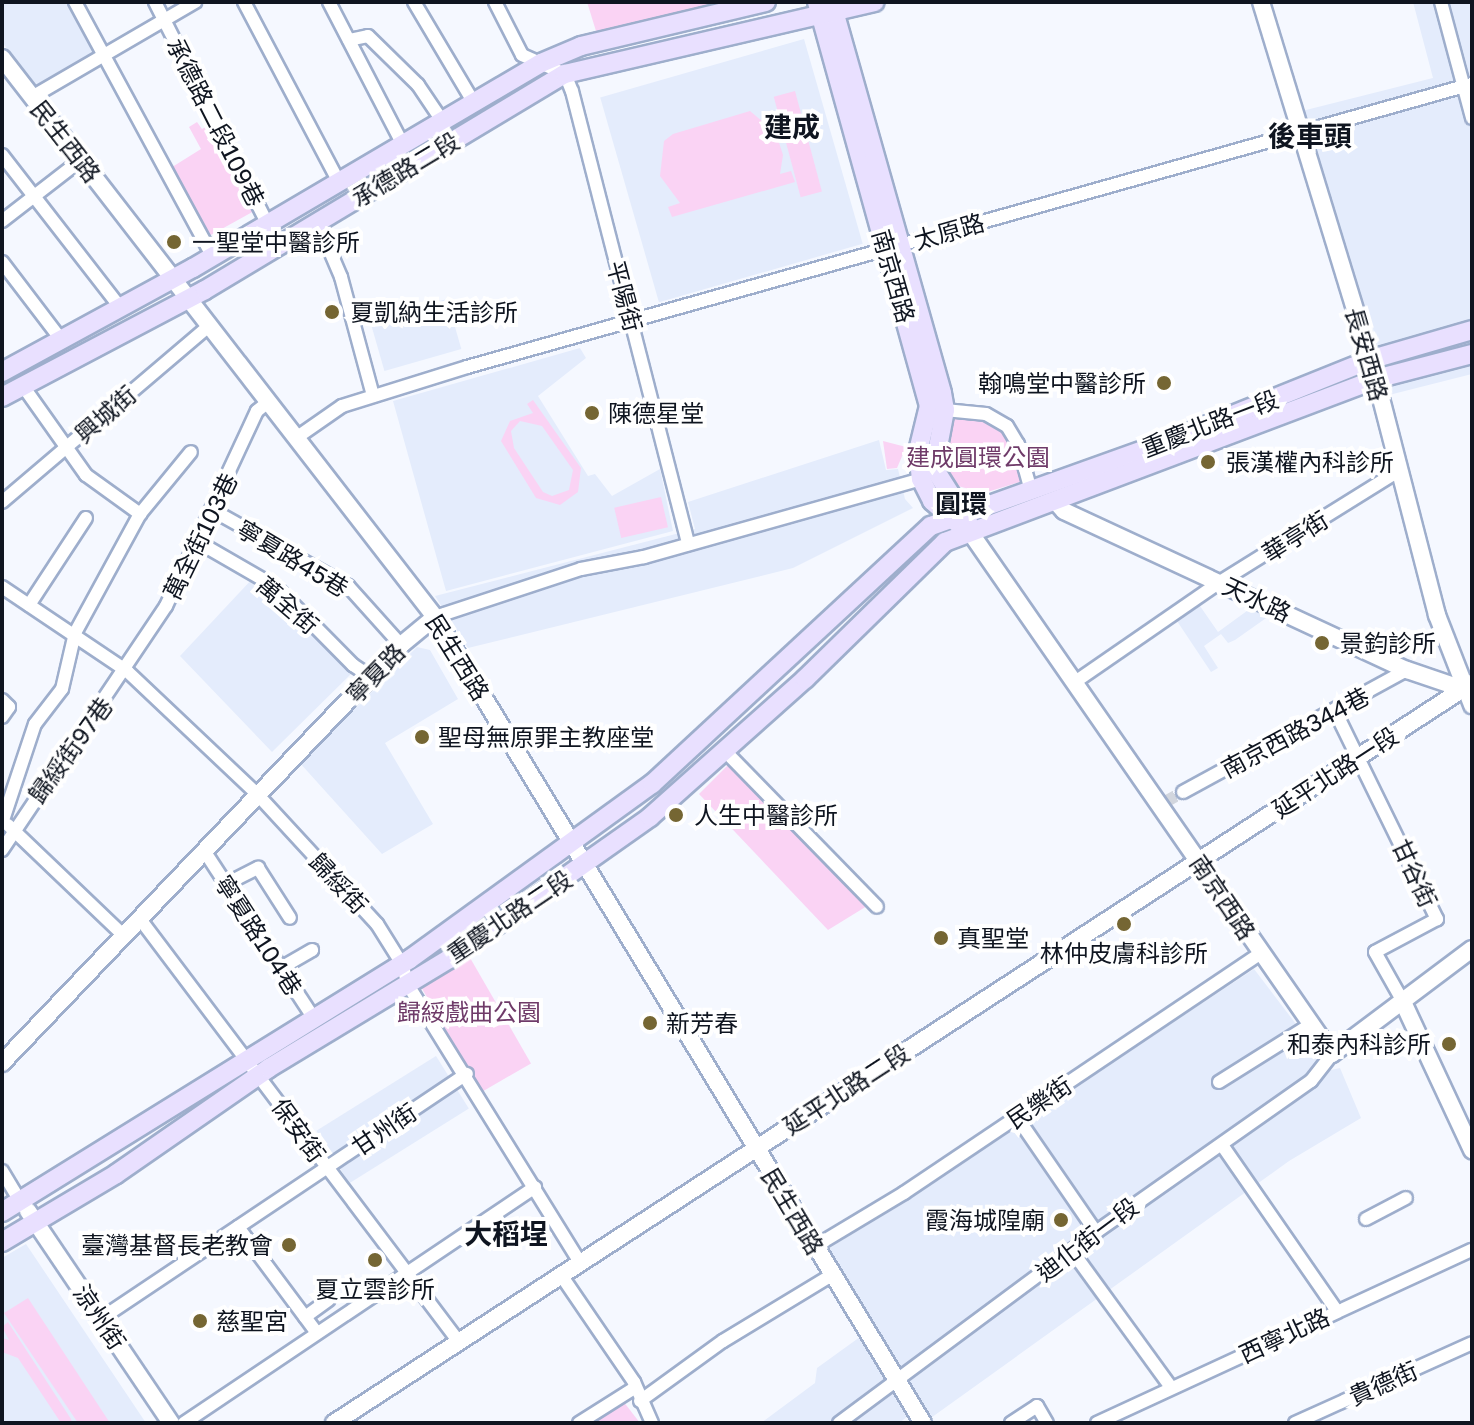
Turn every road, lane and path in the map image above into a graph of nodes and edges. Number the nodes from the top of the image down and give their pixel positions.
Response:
1 (75, 2) edge
2 (155, 2) edge
3 (195, 2) edge
4 (244, 2) edge
5 (329, 2) edge
6 (414, 2) edge
7 (766, 2) edge
8 (875, 2) edge
9 (1261, 2) edge
10 (1441, 2) edge
11 (496, 4) edge
12 (735, 6) edge
13 (826, 8) edge
14 (164, 19) junction
15 (349, 40) junction
16 (104, 51) junction
17 (2, 58) edge
18 (541, 63) junction
19 (565, 74) junction
20 (1468, 85) edge
21 (32, 97) junction
22 (474, 103) junction
23 (1472, 118) edge
24 (443, 122) junction
25 (1299, 136) junction
26 (403, 145) junction
27 (2, 155) edge
28 (81, 160) junction
29 (339, 182) junction
30 (34, 196) junction
31 (2, 221) edge
32 (318, 223) junction
33 (268, 225) junction
34 (892, 247) junction
35 (213, 257) junction
36 (2, 262) edge
37 (172, 278) junction
38 (188, 298) junction
39 (119, 306) junction
40 (632, 322) junction
41 (209, 326) junction
42 (1472, 330) edge
43 (60, 338) junction
44 (1472, 354) edge
45 (1369, 360) junction
46 (4, 367) edge
47 (1376, 379) junction
48 (23, 386) junction
49 (373, 396) junction
50 (2, 397) edge
51 (268, 402) junction
52 (945, 410) junction
53 (296, 438) junction
54 (66, 447) junction
55 (191, 452) dead end
56 (1397, 472) junction
57 (921, 479) junction
58 (1031, 491) junction
59 (1055, 501) junction
60 (2, 502) edge
61 (214, 511) junction
62 (140, 514) junction
63 (957, 516) junction
64 (86, 518) dead end
65 (970, 532) junction
66 (198, 542) junction
67 (688, 544) junction
68 (1220, 582) junction
69 (2, 587) edge
70 (29, 605) junction
71 (435, 617) junction
72 (75, 633) junction
73 (401, 645) junction
74 (1407, 670) junction
75 (127, 671) junction
76 (371, 677) junction
77 (1075, 682) junction
78 (1467, 686) edge
79 (2, 700) edge
80 (1472, 705) edge
81 (1335, 711) junction
82 (2, 717) edge
83 (726, 752) junction
84 (1360, 757) junction
85 (1183, 792) tunnel mouth
86 (257, 794) junction
87 (2, 820) edge
88 (13, 830) junction
89 (569, 844) junction
90 (2, 850) edge
91 (205, 852) junction
92 (1198, 860) junction
93 (582, 865) junction
94 (228, 883) junction
95 (877, 907) dead end
96 (290, 918) dead end
97 (140, 919) junction
98 (124, 936) junction
99 (1472, 949) edge
100 (312, 950) dead end
101 (1261, 953) junction
102 (402, 964) junction
103 (281, 968) junction
104 (408, 985) junction
105 (1402, 1000) junction
106 (313, 1017) junction
107 (1310, 1025) junction
108 (1332, 1054) junction
109 (247, 1058) junction
110 (2, 1063) edge
111 (467, 1074) junction
112 (259, 1075) junction
113 (1219, 1082) dead end
114 (1017, 1117) junction
115 (1222, 1145) junction
116 (755, 1148) junction
117 (1472, 1150) edge
118 (326, 1168) junction
119 (2, 1171) edge
120 (535, 1187) junction
121 (1406, 1198) dead end
122 (2, 1212) edge
123 (28, 1212) junction
124 (1366, 1219) dead end
125 (238, 1227) junction
126 (1096, 1232) junction
127 (2, 1242) edge
128 (814, 1247) junction
129 (1472, 1250) edge
130 (1072, 1251) junction
131 (580, 1262) junction
132 (408, 1271) junction
133 (561, 1275) junction
134 (832, 1275) junction
135 (328, 1300) dead end
136 (1337, 1311) junction
137 (305, 1317) junction
138 (102, 1318) junction
139 (317, 1333) junction
140 (459, 1342) junction
141 (1472, 1343) edge
142 (897, 1381) junction
143 (1170, 1386) junction
144 (636, 1387) junction
145 (640, 1401) junction
146 (171, 1423) edge
147 (184, 1423) edge
148 (334, 1423) edge
149 (579, 1423) edge
150 (652, 1423) edge
151 (839, 1423) edge
152 (923, 1423) edge
153 (1011, 1423) edge
154 (1047, 1423) edge
155 (1097, 1423) edge
156 (1295, 1423) edge

1 - 16 street
2 - 14 street, 承德路二段109巷
3 - 14 street
4 - 29 street
5 - 15 street
6 - 22 street
7 - 12 main road, 承德路二段
8 - 13 main road, 承德路二段
9 - 25 street, 長安西路
10 - 20 street
11 - 18 street
12 - 18 main road, 承德路二段
13 - 19 main road, 承德路二段
13 - 34 main road, 南京西路
14 - 16 street
14 - 33 street, 承德路二段109巷
15 - 24 street
15 - 26 street
16 - 21 street
16 - 35 street
17 - 21 street, 民生西路
18 - 19 street
18 - 22 main road, 承德路二段
19 - 32 main road, 承德路二段
19 - 40 street, 平陽街
20 - 23 street
20 - 25 street, 太原路
21 - 28 street, 民生西路
22 - 24 main road, 承德路二段
24 - 26 main road, 承德路二段
25 - 34 street, 太原路
25 - 45 street, 長安西路
26 - 29 main road, 承德路二段
27 - 30 street
28 - 30 street
28 - 37 street, 民生西路
29 - 33 main road, 承德路二段
30 - 31 street
30 - 39 street
32 - 38 main road, 承德路二段
32 - 49 street
33 - 35 main road, 承德路二段
34 - 40 street, 太原路
34 - 52 main road, 南京西路
34 - 57 main road, 南京西路
35 - 37 main road, 承德路二段
36 - 43 street
37 - 38 street, 民生西路
37 - 39 main road, 承德路二段
38 - 41 street, 民生西路
38 - 48 main road, 承德路二段
39 - 43 main road, 承德路二段
40 - 49 street, 太原路
40 - 67 street, 平陽街
41 - 51 street, 民生西路
41 - 54 street, 興城街
42 - 45 main road, 重慶北路一段
43 - 46 main road, 承德路二段
44 - 47 main road, 重慶北路一段
45 - 47 street, 長安西路
45 - 58 main road, 重慶北路一段
47 - 56 street, 長安西路
47 - 59 main road, 重慶北路一段
48 - 50 main road, 承德路二段
48 - 54 street
49 - 53 street, 太原路
51 - 53 street, 民生西路
51 - 61 street, 萬全街103巷
52 - 58 street
52 - 63 main road, 南京西路
53 - 71 street, 民生西路
54 - 60 street, 興城街
54 - 62 street
55 - 62 street
56 - 68 street, 華亭街
56 - 78 street, 長安西路
57 - 63 main road, 南京西路
57 - 67 street, 寧夏路
58 - 63 main road, 重慶北路一段
59 - 65 main road, 重慶北路一段
59 - 68 street, 天水路
61 - 66 street, 萬全街103巷
61 - 73 street, 寧夏路45巷
62 - 72 street
63 - 65 main road, 南京西路
63 - 89 main road, 重慶北路二段
64 - 70 street
65 - 77 street, 南京西路
65 - 83 main road, 重慶北路二段
66 - 75 street, 萬全街103巷
66 - 76 street, 萬全街
67 - 71 street, 寧夏路
68 - 74 street, 天水路
68 - 77 street, 華亭街
69 - 70 street, 歸綏街
70 - 72 street, 歸綏街
71 - 73 street, 寧夏路
71 - 89 street, 民生西路
72 - 75 street, 歸綏街
72 - 87 street
73 - 76 street, 寧夏路
74 - 78 street, 天水路
74 - 81 street, 南京西路344巷
75 - 86 street, 歸綏街
75 - 88 street, 歸綏街97巷
76 - 86 street, 寧夏路
77 - 92 street, 南京西路
78 - 80 street, 長安西路
78 - 84 street, 延平北路一段
79 - 82 street
81 - 84 street
81 - 85 street, 南京西路344巷
83 - 93 main road, 重慶北路二段
83 - 95 street
84 - 92 street, 延平北路一段
84 - 105 street, 甘谷街
86 - 91 street, 寧夏路
86 - 102 street, 歸綏街
87 - 88 street
88 - 90 street, 歸綏街97巷
88 - 98 street
89 - 93 street, 民生西路
89 - 102 main road, 重慶北路二段
91 - 94 street, 寧夏路104巷
91 - 97 street, 寧夏路
92 - 101 street, 南京西路
92 - 116 street, 延平北路二段
93 - 104 main road, 重慶北路二段
93 - 116 street, 民生西路
94 - 96 street
94 - 103 street, 寧夏路104巷
97 - 98 street, 寧夏路
97 - 109 street, 保安街
98 - 110 street, 寧夏路
99 - 105 street
100 - 103 street
101 - 107 street, 南京西路
101 - 114 street, 民樂街
102 - 104 street, 歸綏街
102 - 106 main road, 重慶北路二段
103 - 106 street, 寧夏路104巷
104 - 111 street, 歸綏街
104 - 112 main road, 重慶北路二段
105 - 108 street
105 - 117 street
106 - 109 main road, 重慶北路二段
107 - 108 street, 南京西路
107 - 113 street
108 - 115 street, 迪化街一段
109 - 112 street, 保安街
109 - 123 main road, 重慶北路二段
111 - 118 street, 甘州街
111 - 120 street, 歸綏街
112 - 118 street, 保安街
112 - 123 main road, 重慶北路二段
114 - 126 street
114 - 128 street, 民樂街
115 - 126 street, 迪化街一段
115 - 136 street
116 - 128 street, 民生西路
116 - 131 street, 延平北路二段
118 - 125 street, 甘州街
118 - 132 street, 保安街
119 - 123 street, 涼州街
120 - 131 street, 歸綏街
120 - 132 street
121 - 124 street
122 - 123 main road, 重慶北路二段
123 - 127 main road, 重慶北路二段
123 - 138 street, 涼州街
125 - 137 street
125 - 138 street, 甘州街
126 - 130 street, 迪化街一段
128 - 134 street, 民生西路
129 - 136 street, 西寧北路
130 - 142 street, 迪化街一段
130 - 143 street
131 - 133 street, 延平北路二段
132 - 139 street
132 - 140 street, 保安街
133 - 140 street, 延平北路二段
133 - 144 street
134 - 142 street, 民生西路
134 - 145 street
135 - 137 street
136 - 143 street, 西寧北路
137 - 139 street
138 - 146 street, 涼州街
139 - 147 street
140 - 148 street, 延平北路二段
141 - 156 street, 貴德街
142 - 151 street, 迪化街一段
142 - 152 street, 民生西路
143 - 155 street, 西寧北路
144 - 145 street
144 - 149 street
145 - 150 street
153 - 154 street

